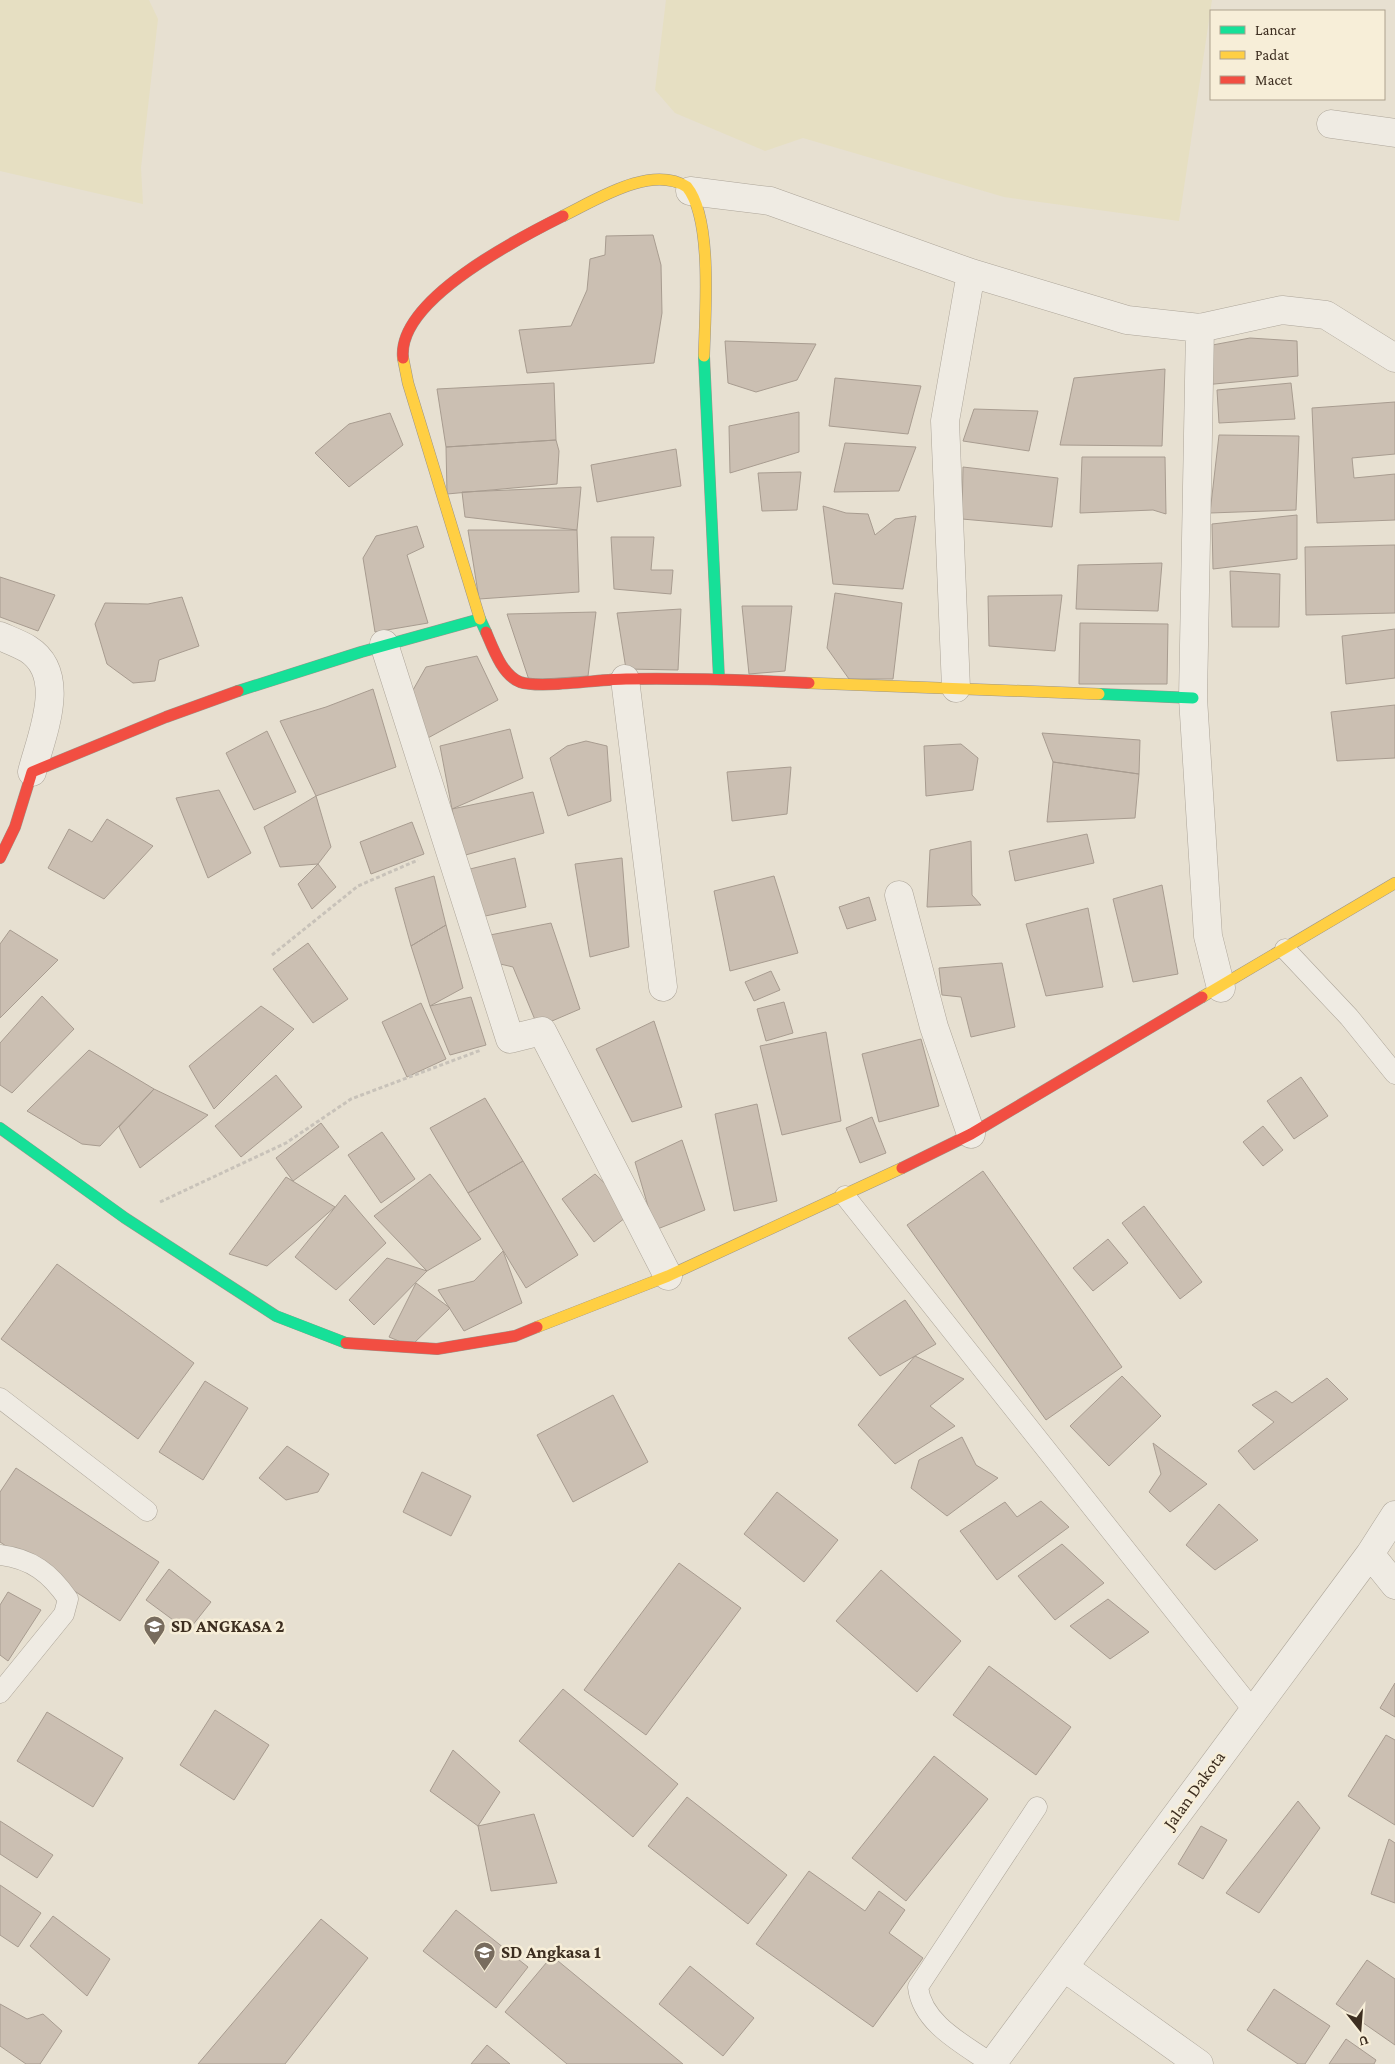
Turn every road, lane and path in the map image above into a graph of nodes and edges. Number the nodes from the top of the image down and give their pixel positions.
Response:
1 (1331, 124) dead end
2 (1395, 133) edge
3 (690, 190) junction
4 (972, 273) junction
5 (1200, 328) junction
6 (1395, 358) edge
7 (480, 619) junction
8 (0, 636) edge
9 (384, 644) junction
10 (625, 679) junction
11 (719, 679) junction
12 (956, 688) junction
13 (1193, 698) junction
14 (32, 772) junction
15 (450, 849) junction
16 (0, 858) edge
17 (1395, 883) edge
18 (899, 895) dead end
19 (1285, 949) junction
20 (272, 955) dead end
21 (663, 987) dead end
22 (1220, 988) junction
23 (510, 1039) junction
24 (1395, 1074) edge
25 (0, 1128) edge
26 (971, 1134) junction
27 (844, 1196) junction
28 (124, 1218) junction
29 (668, 1276) junction
30 (0, 1398) edge
31 (147, 1511) dead end
32 (1395, 1515) edge
33 (1370, 1554) junction
34 (0, 1555) edge
35 (1395, 1585) edge
36 (0, 1693) edge
37 (1253, 1710) junction
38 (1037, 1807) dead end
39 (1065, 1968) junction
40 (992, 2064) edge
41 (1199, 2064) edge

1 - 2 street
3 - 4 street
3 - 7 street
3 - 11 street
4 - 5 street
4 - 12 street
5 - 6 street
5 - 13 street
7 - 9 street
7 - 10 street
8 - 14 street
9 - 14 street
9 - 15 street
10 - 11 street
10 - 21 street
11 - 12 street
12 - 13 street
13 - 22 street
14 - 16 street
15 - 20 path
15 - 23 street
17 - 19 street
18 - 26 street
19 - 22 street
19 - 24 lane
22 - 26 street
23 - 28 path
23 - 29 street
25 - 28 street
26 - 27 street
27 - 29 street
27 - 37 lane
28 - 29 street
30 - 31 lane
32 - 33 street, Jalan Dakota
33 - 35 street
33 - 37 street, Jalan Dakota
34 - 36 lane
37 - 39 street, Jalan Dakota
38 - 40 lane
39 - 40 street, Jalan Dakota
39 - 41 street

